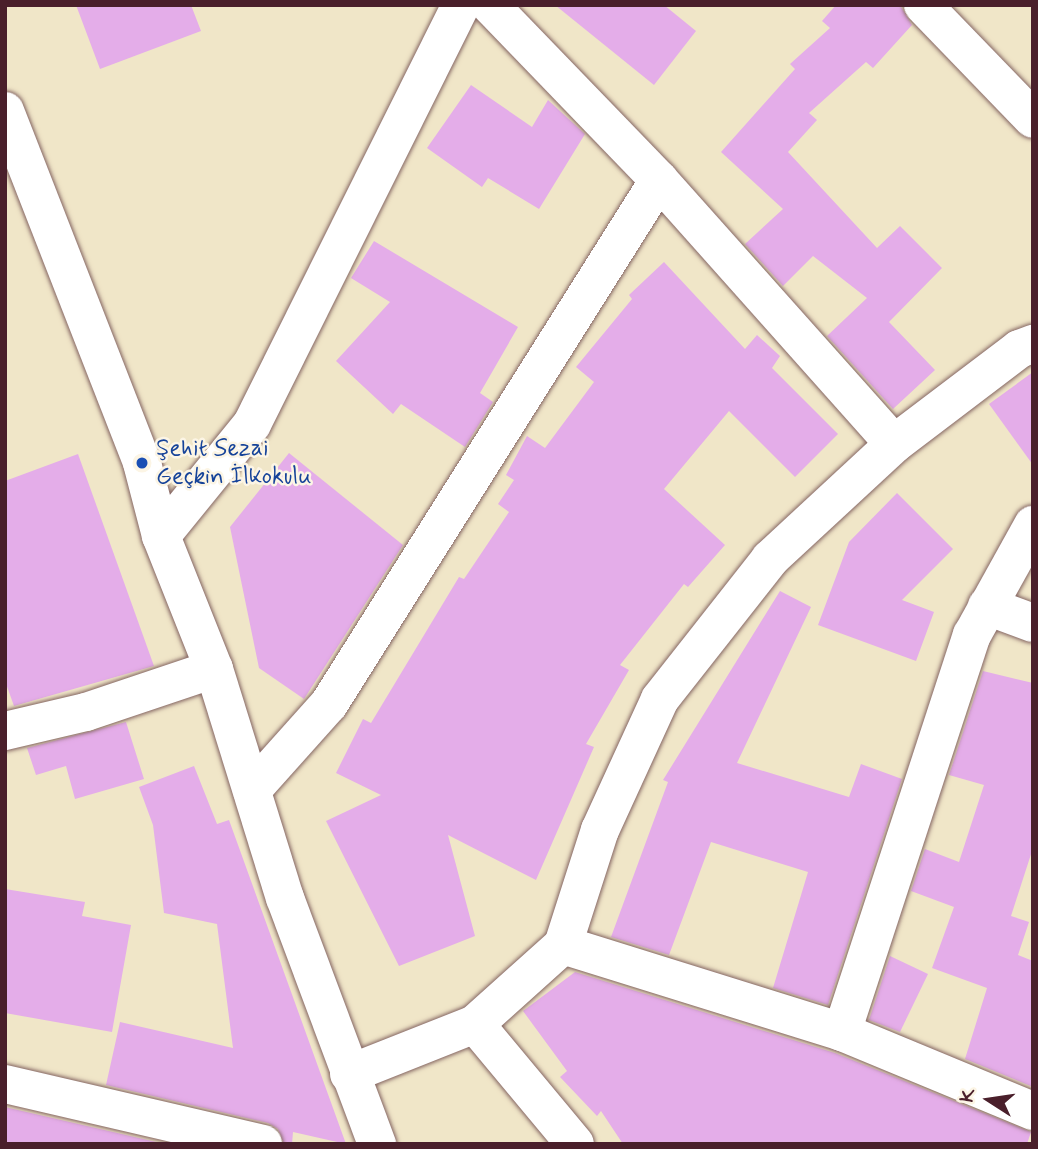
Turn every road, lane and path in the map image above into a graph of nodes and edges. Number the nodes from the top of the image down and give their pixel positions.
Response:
1 (461, 5) edge
2 (490, 5) edge
3 (923, 5) edge
4 (5, 111) edge
5 (1033, 118) edge
6 (659, 180) junction
7 (1033, 344) edge
8 (894, 444) junction
9 (1033, 525) edge
10 (161, 536) junction
11 (987, 606) junction
12 (1033, 623) edge
13 (214, 669) junction
14 (5, 731) edge
15 (252, 790) junction
16 (563, 945) junction
17 (475, 1024) junction
18 (842, 1031) junction
19 (349, 1074) junction
20 (5, 1084) edge
21 (1033, 1111) edge
22 (150, 1132) edge
23 (263, 1144) edge
24 (377, 1144) edge
25 (575, 1144) edge

1 - 10 street
2 - 6 street
3 - 5 street
4 - 10 street
6 - 8 street
6 - 15 street
7 - 8 street
8 - 16 street
9 - 11 street
10 - 13 street
11 - 12 street
11 - 18 street
13 - 14 street
13 - 15 street
15 - 19 street
16 - 17 street
16 - 18 street
17 - 19 street
17 - 25 street
18 - 21 street
19 - 24 street
20 - 22 street
22 - 23 street

